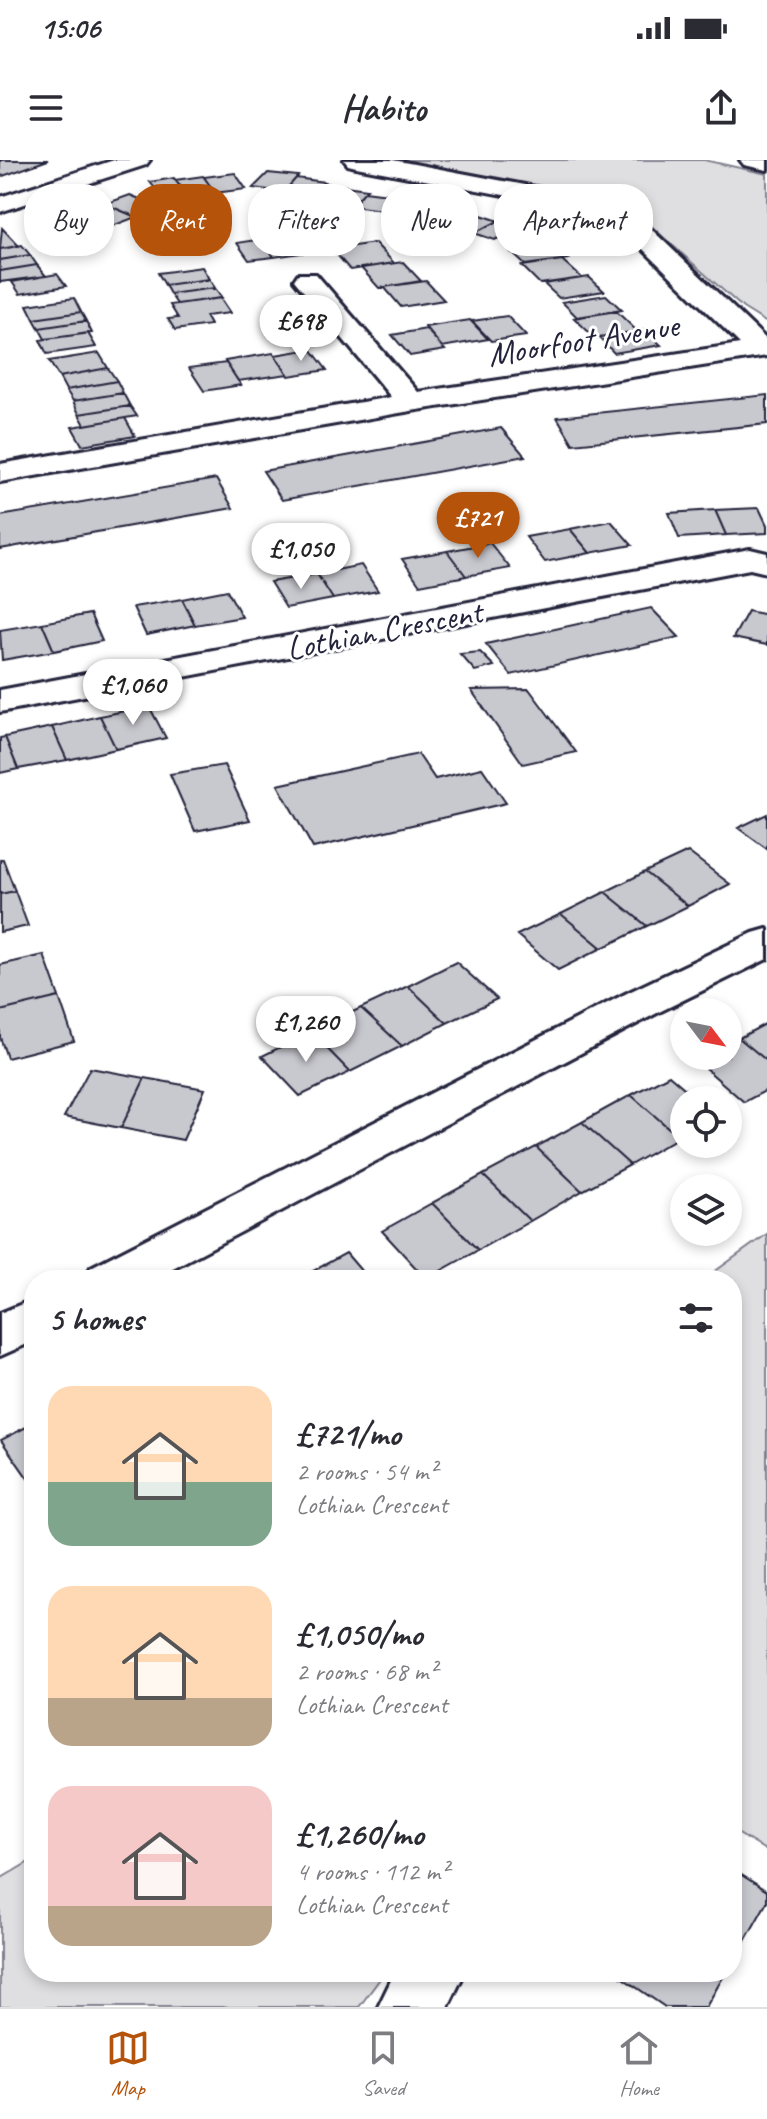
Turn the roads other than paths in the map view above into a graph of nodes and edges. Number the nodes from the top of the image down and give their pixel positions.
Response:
1 (138, 160) edge
2 (356, 160) edge
3 (752, 160) edge
4 (767, 163) edge
5 (0, 205) edge
6 (307, 280) dead end
7 (764, 348) edge
8 (411, 402) junction
9 (6, 464) edge
10 (767, 563) edge
11 (0, 701) edge
12 (767, 942) edge
13 (127, 1270) edge
14 (24, 1323) edge
15 (0, 1336) edge
16 (426, 1982) edge
17 (410, 2007) edge

1 - 5 street
2 - 7 street
3 - 4 street
6 - 8 street
7 - 8 street, Moorfoot Avenue
8 - 9 street, Moorfoot Avenue
10 - 11 street, Lothian Crescent
12 - 13 street
14 - 15 street
16 - 17 street

